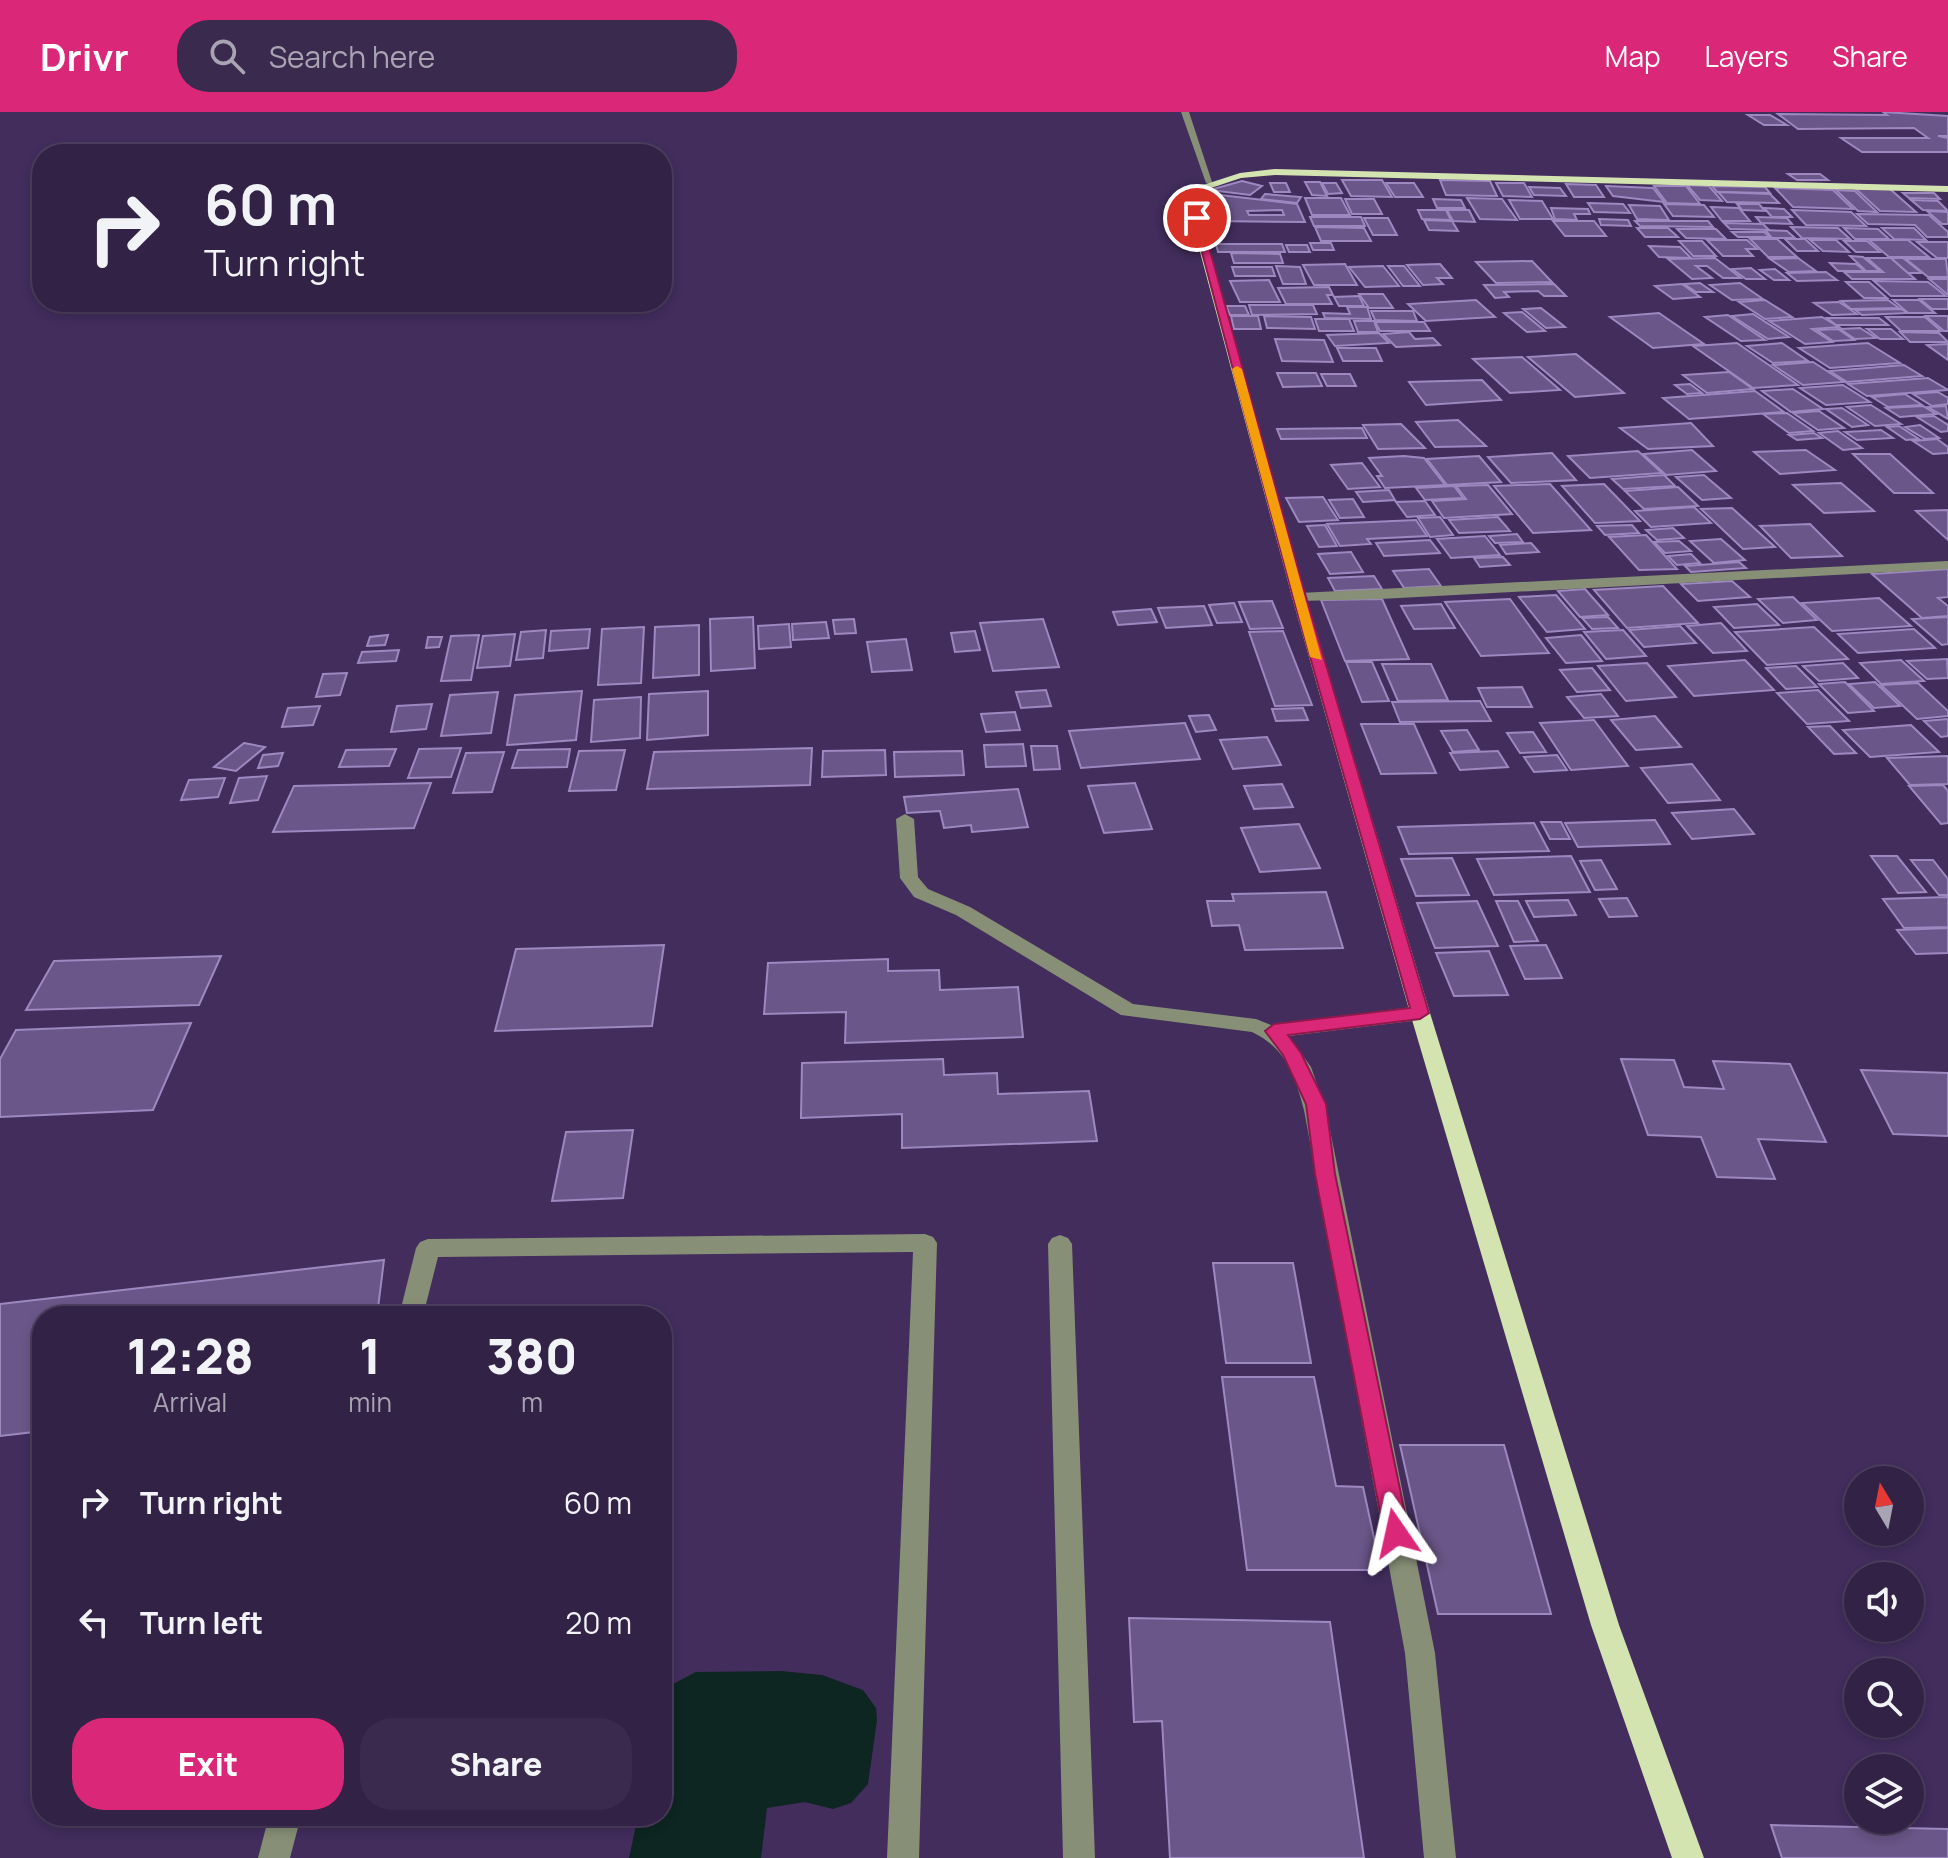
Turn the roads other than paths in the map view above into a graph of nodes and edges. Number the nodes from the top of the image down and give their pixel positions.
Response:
1 (1185, 112) edge
2 (1210, 183) junction
3 (1948, 189) edge
4 (1948, 565) edge
5 (1299, 597) junction
6 (905, 819) dead end
7 (1420, 1013) junction
8 (1274, 1031) junction
9 (1060, 1244) dead end
10 (414, 1306) edge
11 (282, 1826) edge
12 (274, 1858) edge
13 (903, 1858) edge
14 (1079, 1858) edge
15 (1440, 1858) edge
16 (1688, 1858) edge

1 - 2 street
2 - 3 main road
2 - 5 main road
4 - 5 street
5 - 7 main road
6 - 8 street
7 - 8 street
7 - 16 main road
8 - 15 street
9 - 14 street
10 - 13 street
11 - 12 street

